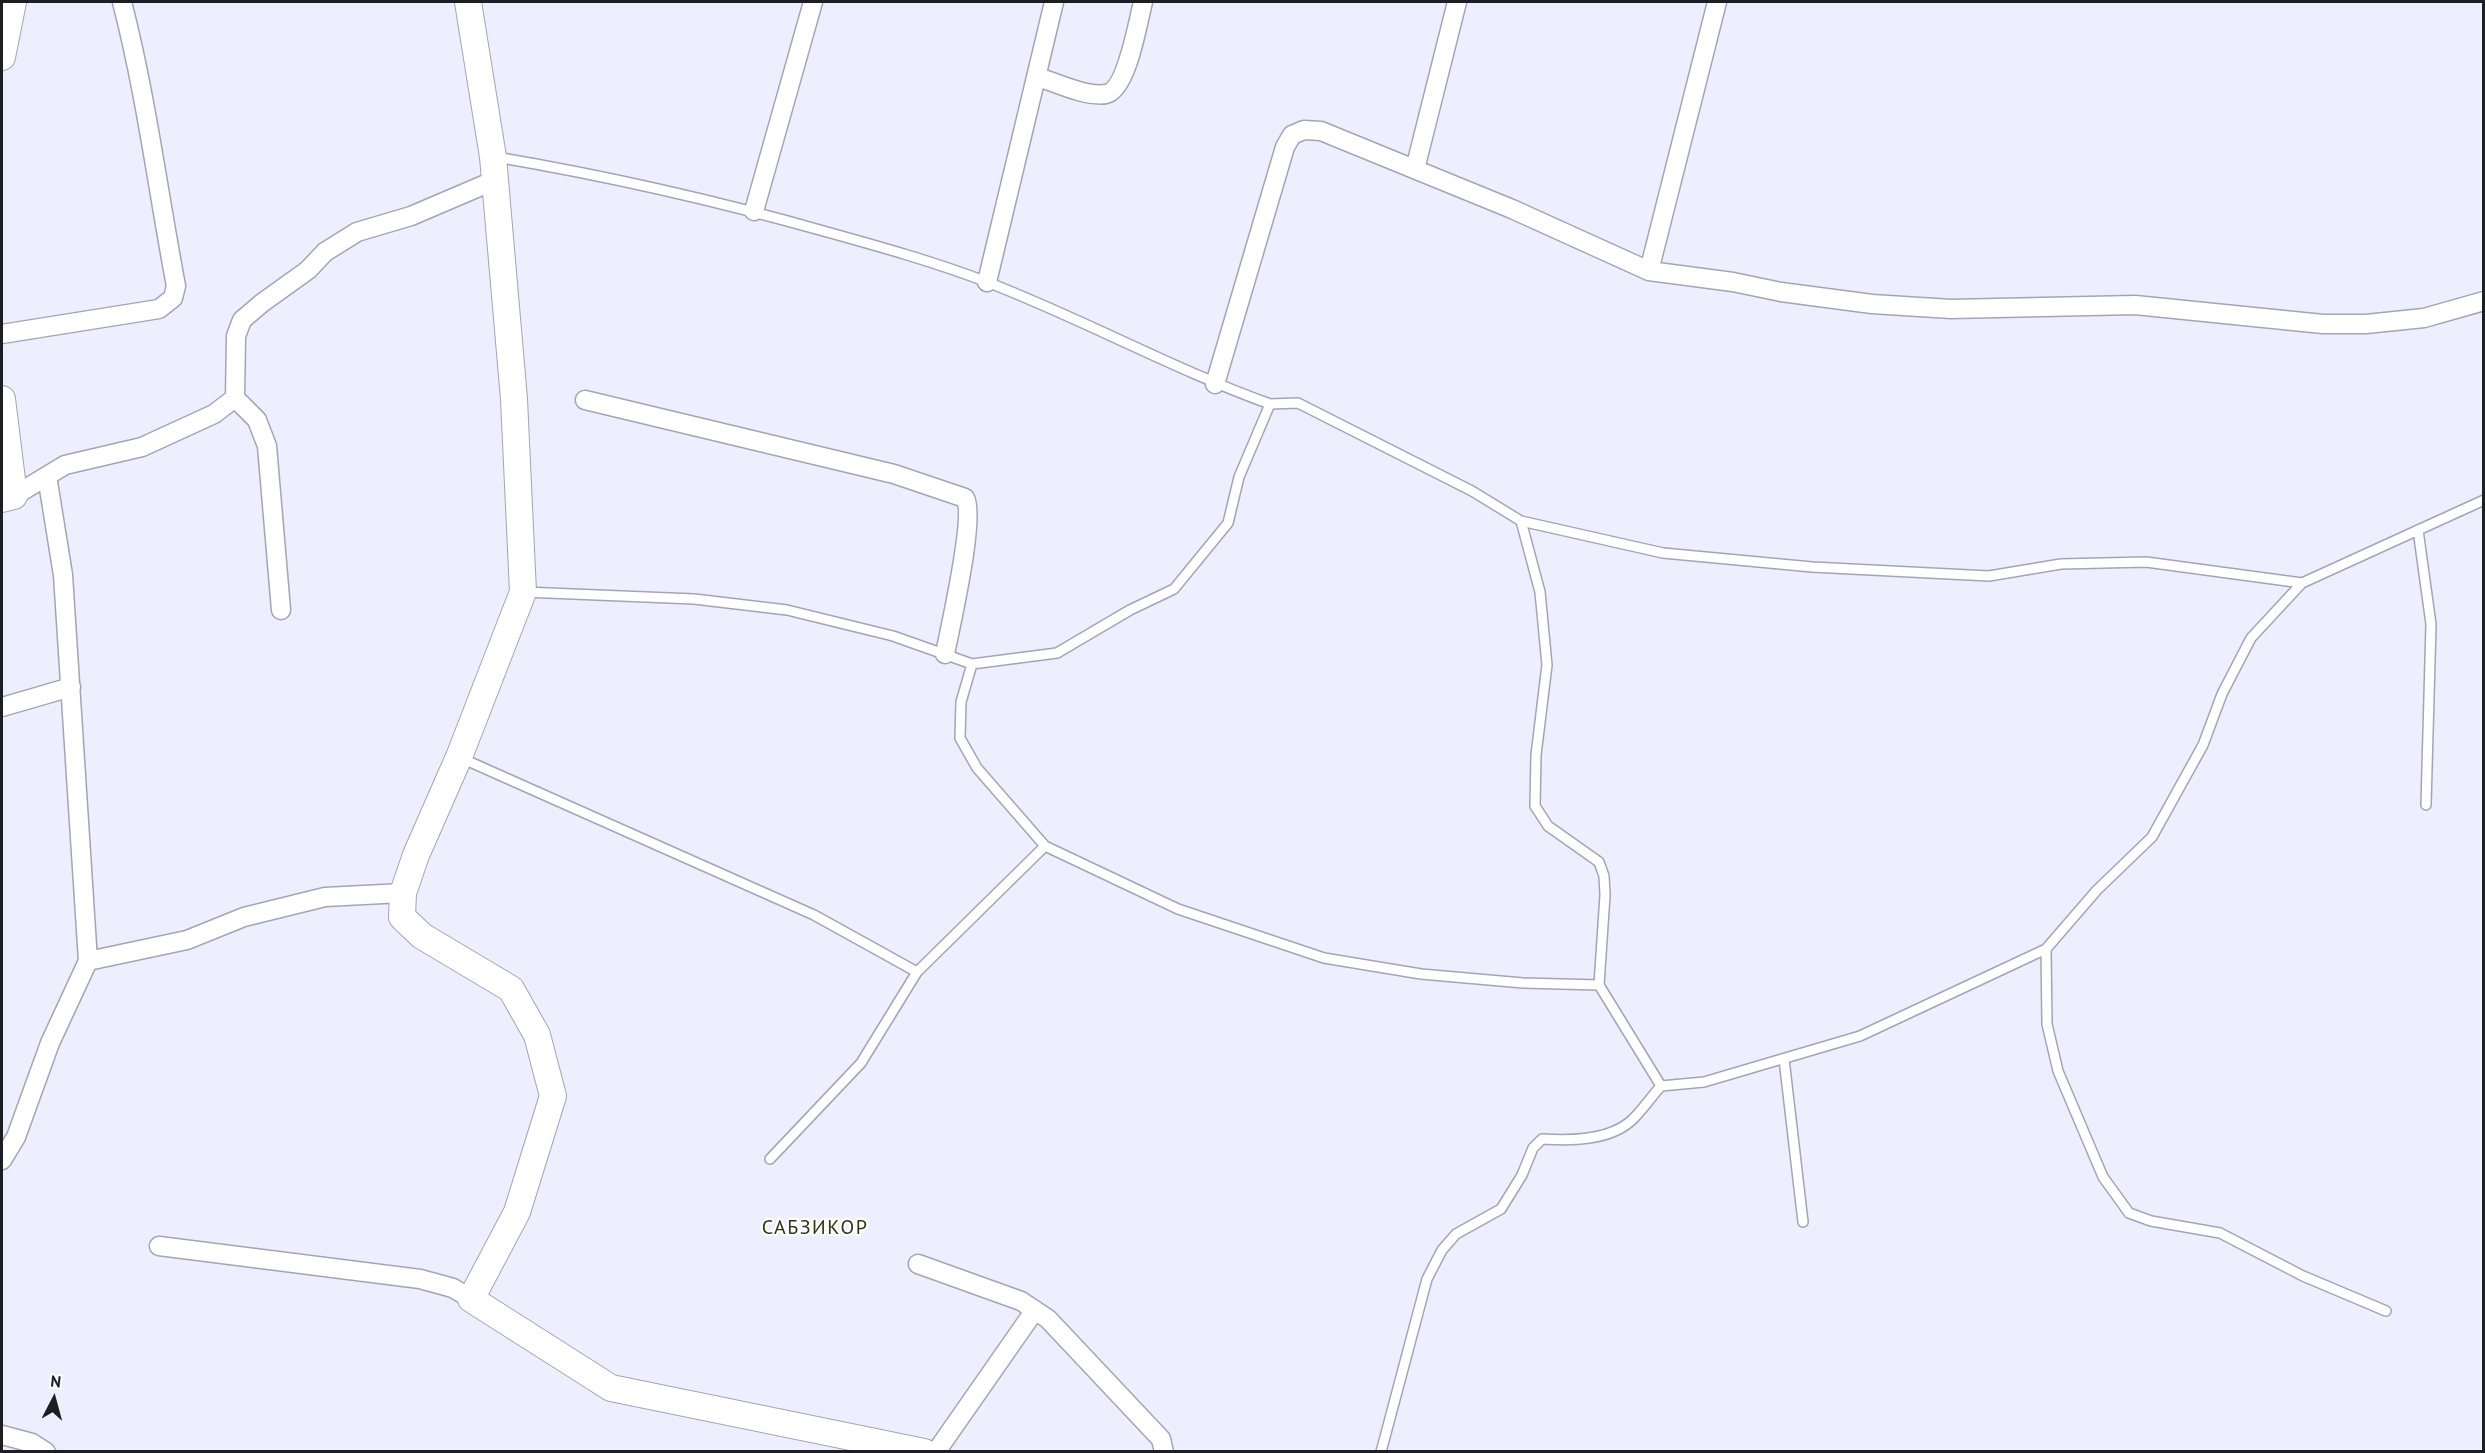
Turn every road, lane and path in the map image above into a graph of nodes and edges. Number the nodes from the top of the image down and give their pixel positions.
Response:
1 (13, 2) edge
2 (122, 2) edge
3 (468, 2) edge
4 (813, 2) edge
5 (1054, 2) edge
6 (1143, 2) edge
7 (1457, 2) edge
8 (1717, 2) edge
9 (2, 57) edge
10 (1038, 77) junction
11 (493, 169) junction
12 (1415, 169) junction
13 (754, 211) junction
14 (1649, 271) junction
15 (987, 282) junction
16 (2484, 301) edge
17 (2, 334) edge
18 (1215, 384) junction
19 (235, 398) junction
20 (2, 399) edge
21 (585, 400) dead end
22 (1270, 404) junction
23 (6, 460) edge
24 (47, 476) junction
25 (8, 497) edge
26 (2484, 500) edge
27 (1521, 521) junction
28 (2418, 530) junction
29 (2302, 583) junction
30 (523, 592) junction
31 (281, 610) dead end
32 (945, 654) junction
33 (972, 664) junction
34 (71, 687) junction
35 (2, 707) edge
36 (459, 757) junction
37 (2426, 805) dead end
38 (1045, 846) junction
39 (403, 893) junction
40 (2046, 949) junction
41 (88, 961) junction
42 (917, 972) junction
43 (1599, 985) junction
44 (1784, 1059) junction
45 (1660, 1086) junction
46 (770, 1159) dead end
47 (2, 1160) edge
48 (1803, 1222) dead end
49 (159, 1246) dead end
50 (918, 1264) dead end
51 (471, 1299) junction
52 (1035, 1310) junction
53 (2386, 1311) dead end
54 (2, 1435) edge
55 (45, 1452) edge
56 (924, 1452) edge
57 (936, 1452) edge
58 (1164, 1452) edge
59 (1381, 1452) edge

1 - 9 street
2 - 17 street
3 - 11 street
4 - 13 street
5 - 10 street
6 - 10 street
7 - 12 street
8 - 14 street
10 - 15 street
11 - 13 lane
11 - 19 street
11 - 30 street
12 - 14 street
12 - 18 street
13 - 15 lane
14 - 16 street
15 - 18 lane
18 - 22 lane
19 - 24 street
19 - 31 street
20 - 23 street
21 - 32 street
22 - 27 lane
22 - 33 lane
23 - 25 street
24 - 25 street
24 - 34 street
26 - 28 lane
27 - 29 lane
27 - 43 lane
28 - 29 lane
28 - 37 lane
29 - 40 lane
30 - 32 lane
30 - 36 street
32 - 33 lane
33 - 38 lane
34 - 35 street
34 - 41 street
36 - 39 street
36 - 42 lane
38 - 42 lane
38 - 43 lane
39 - 41 street
39 - 51 street
40 - 44 lane
40 - 53 lane
41 - 47 street
42 - 46 lane
43 - 45 lane
44 - 45 lane
44 - 48 lane
45 - 59 lane
49 - 51 street
50 - 52 street
51 - 56 street
52 - 57 street
52 - 58 street
54 - 55 street

